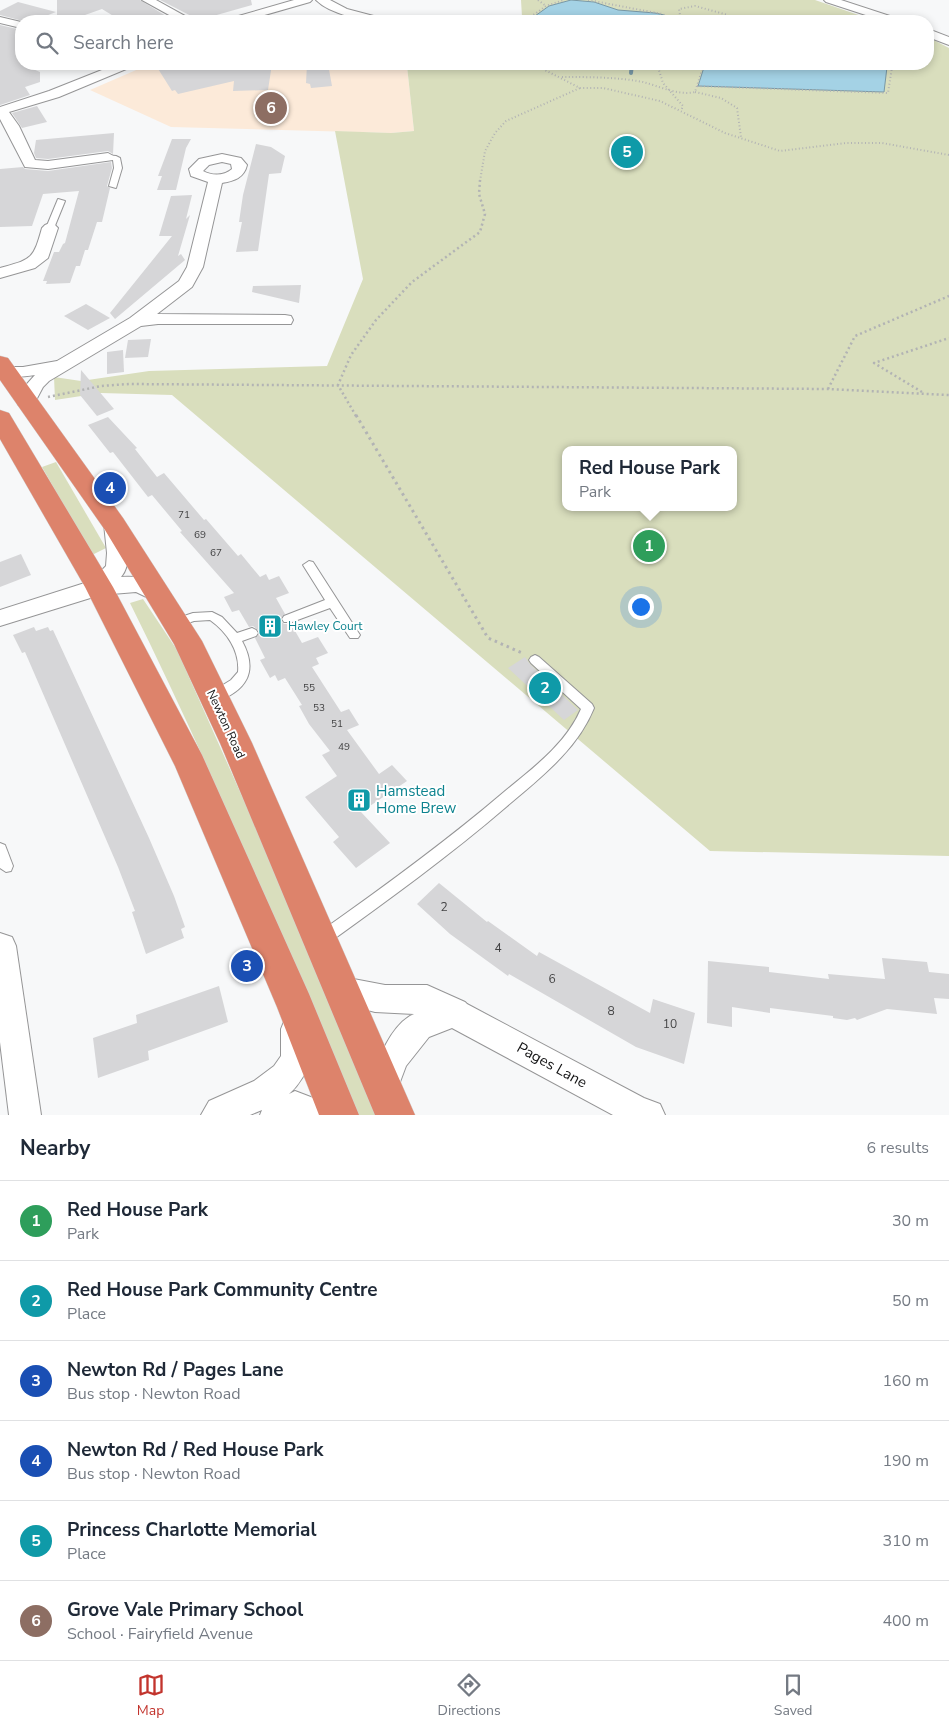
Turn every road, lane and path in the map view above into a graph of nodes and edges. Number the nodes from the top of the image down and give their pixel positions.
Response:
1 (306, 0) edge
2 (322, 0) edge
3 (538, 0) edge
4 (564, 0) edge
5 (588, 0) edge
6 (830, 0) edge
7 (147, 1) edge
8 (546, 6) junction
9 (176, 15) edge
10 (253, 15) edge
11 (360, 15) edge
12 (533, 15) edge
13 (664, 15) edge
14 (680, 15) edge
15 (728, 15) edge
16 (876, 15) edge
17 (1, 16) edge
18 (15, 22) edge
19 (102, 70) edge
20 (545, 70) edge
21 (658, 70) edge
22 (702, 70) edge
23 (892, 70) edge
24 (559, 77) junction
25 (697, 86) junction
26 (580, 88) junction
27 (664, 88) junction
28 (695, 92) junction
29 (0, 111) edge
30 (681, 111) junction
31 (742, 138) junction
32 (949, 155) edge
33 (108, 157) joint
34 (216, 180) dead end
35 (113, 186) dead end
36 (62, 201) dead end
37 (50, 228) joint
38 (0, 273) edge
39 (186, 284) junction
40 (949, 296) edge
41 (189, 319) junction
42 (285, 320) dead end
43 (136, 322) junction
44 (949, 338) edge
45 (61, 364) junction
46 (2, 367) edge
47 (338, 384) junction
48 (828, 388) junction
49 (923, 393) junction
50 (949, 394) edge
51 (26, 402) junction
52 (2, 425) edge
53 (114, 524) junction
54 (309, 565) dead end
55 (99, 587) junction
56 (159, 595) junction
57 (332, 602) junction
58 (0, 618) edge
59 (288, 619) dead end
60 (176, 623) junction
61 (252, 633) dead end
62 (354, 635) dead end
63 (234, 639) junction
64 (535, 660) joint
65 (214, 697) junction
66 (0, 849) edge
67 (6, 866) dead end
68 (321, 940) junction
69 (0, 946) edge
70 (343, 991) junction
71 (296, 1007) junction
72 (455, 1012) junction
73 (389, 1101) edge
74 (25, 1115) edge
75 (217, 1115) edge
76 (276, 1115) edge
77 (318, 1115) edge
78 (339, 1115) edge
79 (649, 1115) edge

1 - 10 street
2 - 11 street
3 - 8 path
4 - 8 path
5 - 13 path
6 - 16 street
7 - 9 street
8 - 12 path
14 - 15 path
17 - 18 street
19 - 29 street
20 - 24 path
21 - 27 path
22 - 25 path
23 - 25 path
24 - 26 path
24 - 27 path
25 - 28 path
26 - 30 path
26 - 47 path
27 - 28 path
27 - 30 path
28 - 31 path
29 - 33 street
30 - 31 path
31 - 32 path
33 - 35 lane
34 - 39 street
36 - 37 lane
37 - 38 street
39 - 41 street
39 - 43 street
40 - 48 path
41 - 42 street
41 - 43 street
43 - 45 street
44 - 49 path
45 - 46 street
45 - 51 street
46 - 51 highway, Newton Road
47 - 48 path
47 - 51 path
47 - 64 path
48 - 49 path
49 - 50 path
51 - 53 highway, Newton Road
52 - 55 highway
53 - 55 street
53 - 56 highway, Newton Road
54 - 57 lane
55 - 56 street
55 - 58 street
55 - 71 highway
56 - 60 highway, Newton Road
57 - 59 lane
57 - 62 lane
60 - 63 lane
60 - 65 highway, Newton Road
61 - 63 lane
63 - 65 lane
64 - 68 lane
65 - 68 highway, Newton Road
66 - 67 lane
68 - 70 highway, Newton Road
69 - 74 street
70 - 72 street, Pages Lane
70 - 73 highway, Newton Road
71 - 75 street
71 - 78 highway
72 - 73 street
72 - 79 street, Pages Lane
76 - 77 street

